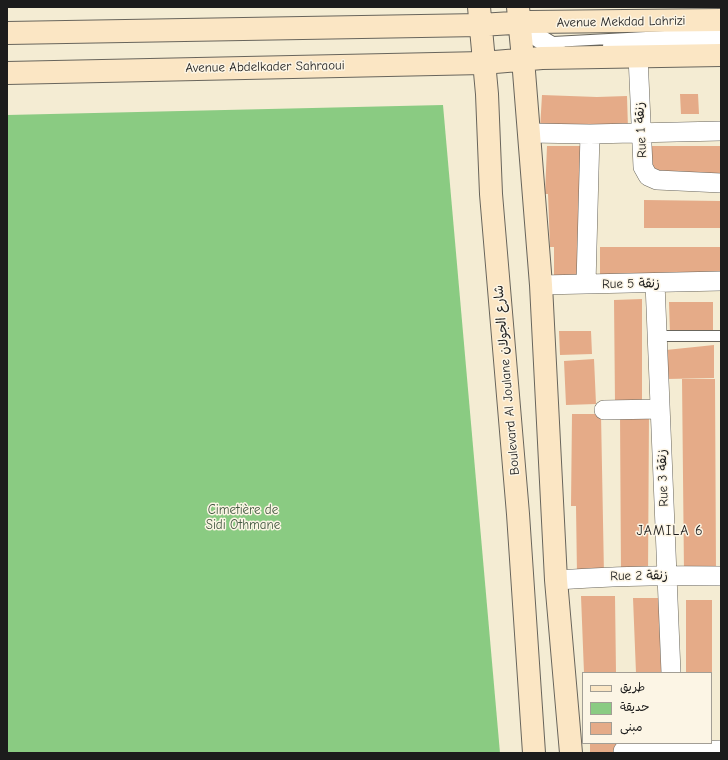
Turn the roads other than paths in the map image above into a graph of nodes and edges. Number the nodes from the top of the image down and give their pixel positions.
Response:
1 (519, 13) edge
2 (622, 15) edge
3 (479, 16) edge
4 (721, 20) edge
5 (7, 33) edge
6 (721, 42) edge
7 (721, 55) edge
8 (638, 56) junction
9 (523, 59) junction
10 (483, 63) junction
11 (7, 73) edge
12 (721, 131) edge
13 (529, 133) junction
14 (641, 133) junction
15 (590, 134) junction
16 (721, 183) edge
17 (721, 281) edge
18 (655, 283) junction
19 (586, 284) junction
20 (541, 285) junction
21 (658, 336) junction
22 (721, 336) edge
23 (660, 408) junction
24 (604, 410) dead end
25 (666, 575) junction
26 (721, 576) edge
27 (556, 580) junction
28 (671, 672) edge
29 (673, 747) edge
30 (721, 750) edge
31 (623, 751) dead end
32 (534, 753) edge
33 (572, 753) edge

1 - 2 main road, Avenue Mekdad Lahrizi
1 - 3 main road
1 - 4 lane
1 - 6 lane
1 - 9 main road
2 - 4 main road, Avenue Mekdad Lahrizi
3 - 5 main road
3 - 10 main road, Boulevard Al Joulane شارع الجولان
7 - 8 main road
8 - 9 main road
8 - 14 street, Rue 1 زنقة
9 - 10 main road, Avenue Abdelkader Sahraoui
9 - 13 main road
10 - 11 main road, Avenue Abdelkader Sahraoui
10 - 32 main road, Boulevard Al Joulane شارع الجولان
12 - 14 street
13 - 15 street
13 - 20 main road
14 - 15 street
14 - 16 street, Rue 1 زنقة
15 - 19 street
17 - 18 street, Rue 5 زنقة
18 - 19 street, Rue 5 زنقة
18 - 21 street, Rue 3 زنقة
19 - 20 street, Rue 5 زنقة
20 - 27 main road
21 - 22 lane
21 - 23 street, Rue 3 زنقة
23 - 24 street
23 - 25 street, Rue 3 زنقة
25 - 26 street, Rue 2 زنقة
25 - 27 street, Rue 2 زنقة
25 - 28 street, Rue 3 زنقة
27 - 33 main road
29 - 30 street
29 - 31 street

